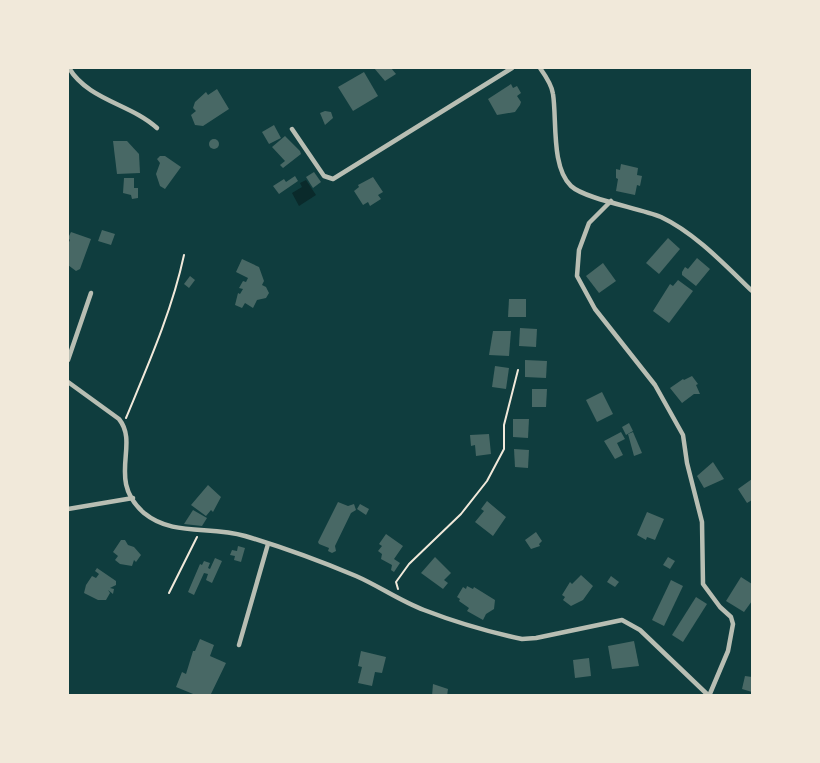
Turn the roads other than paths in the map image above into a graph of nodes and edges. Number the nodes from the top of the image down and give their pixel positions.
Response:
1 (69, 68) edge
2 (512, 68) edge
3 (540, 68) edge
4 (157, 128) dead end
5 (292, 130) dead end
6 (611, 201) junction
7 (752, 290) edge
8 (91, 292) dead end
9 (68, 360) edge
10 (68, 382) edge
11 (133, 498) junction
12 (68, 509) edge
13 (268, 544) junction
14 (239, 645) dead end
15 (709, 696) edge

1 - 4 street
2 - 5 street
3 - 6 street
6 - 7 street
6 - 15 street
8 - 9 street
10 - 11 street
11 - 12 street
11 - 13 street
13 - 14 street
13 - 15 street

